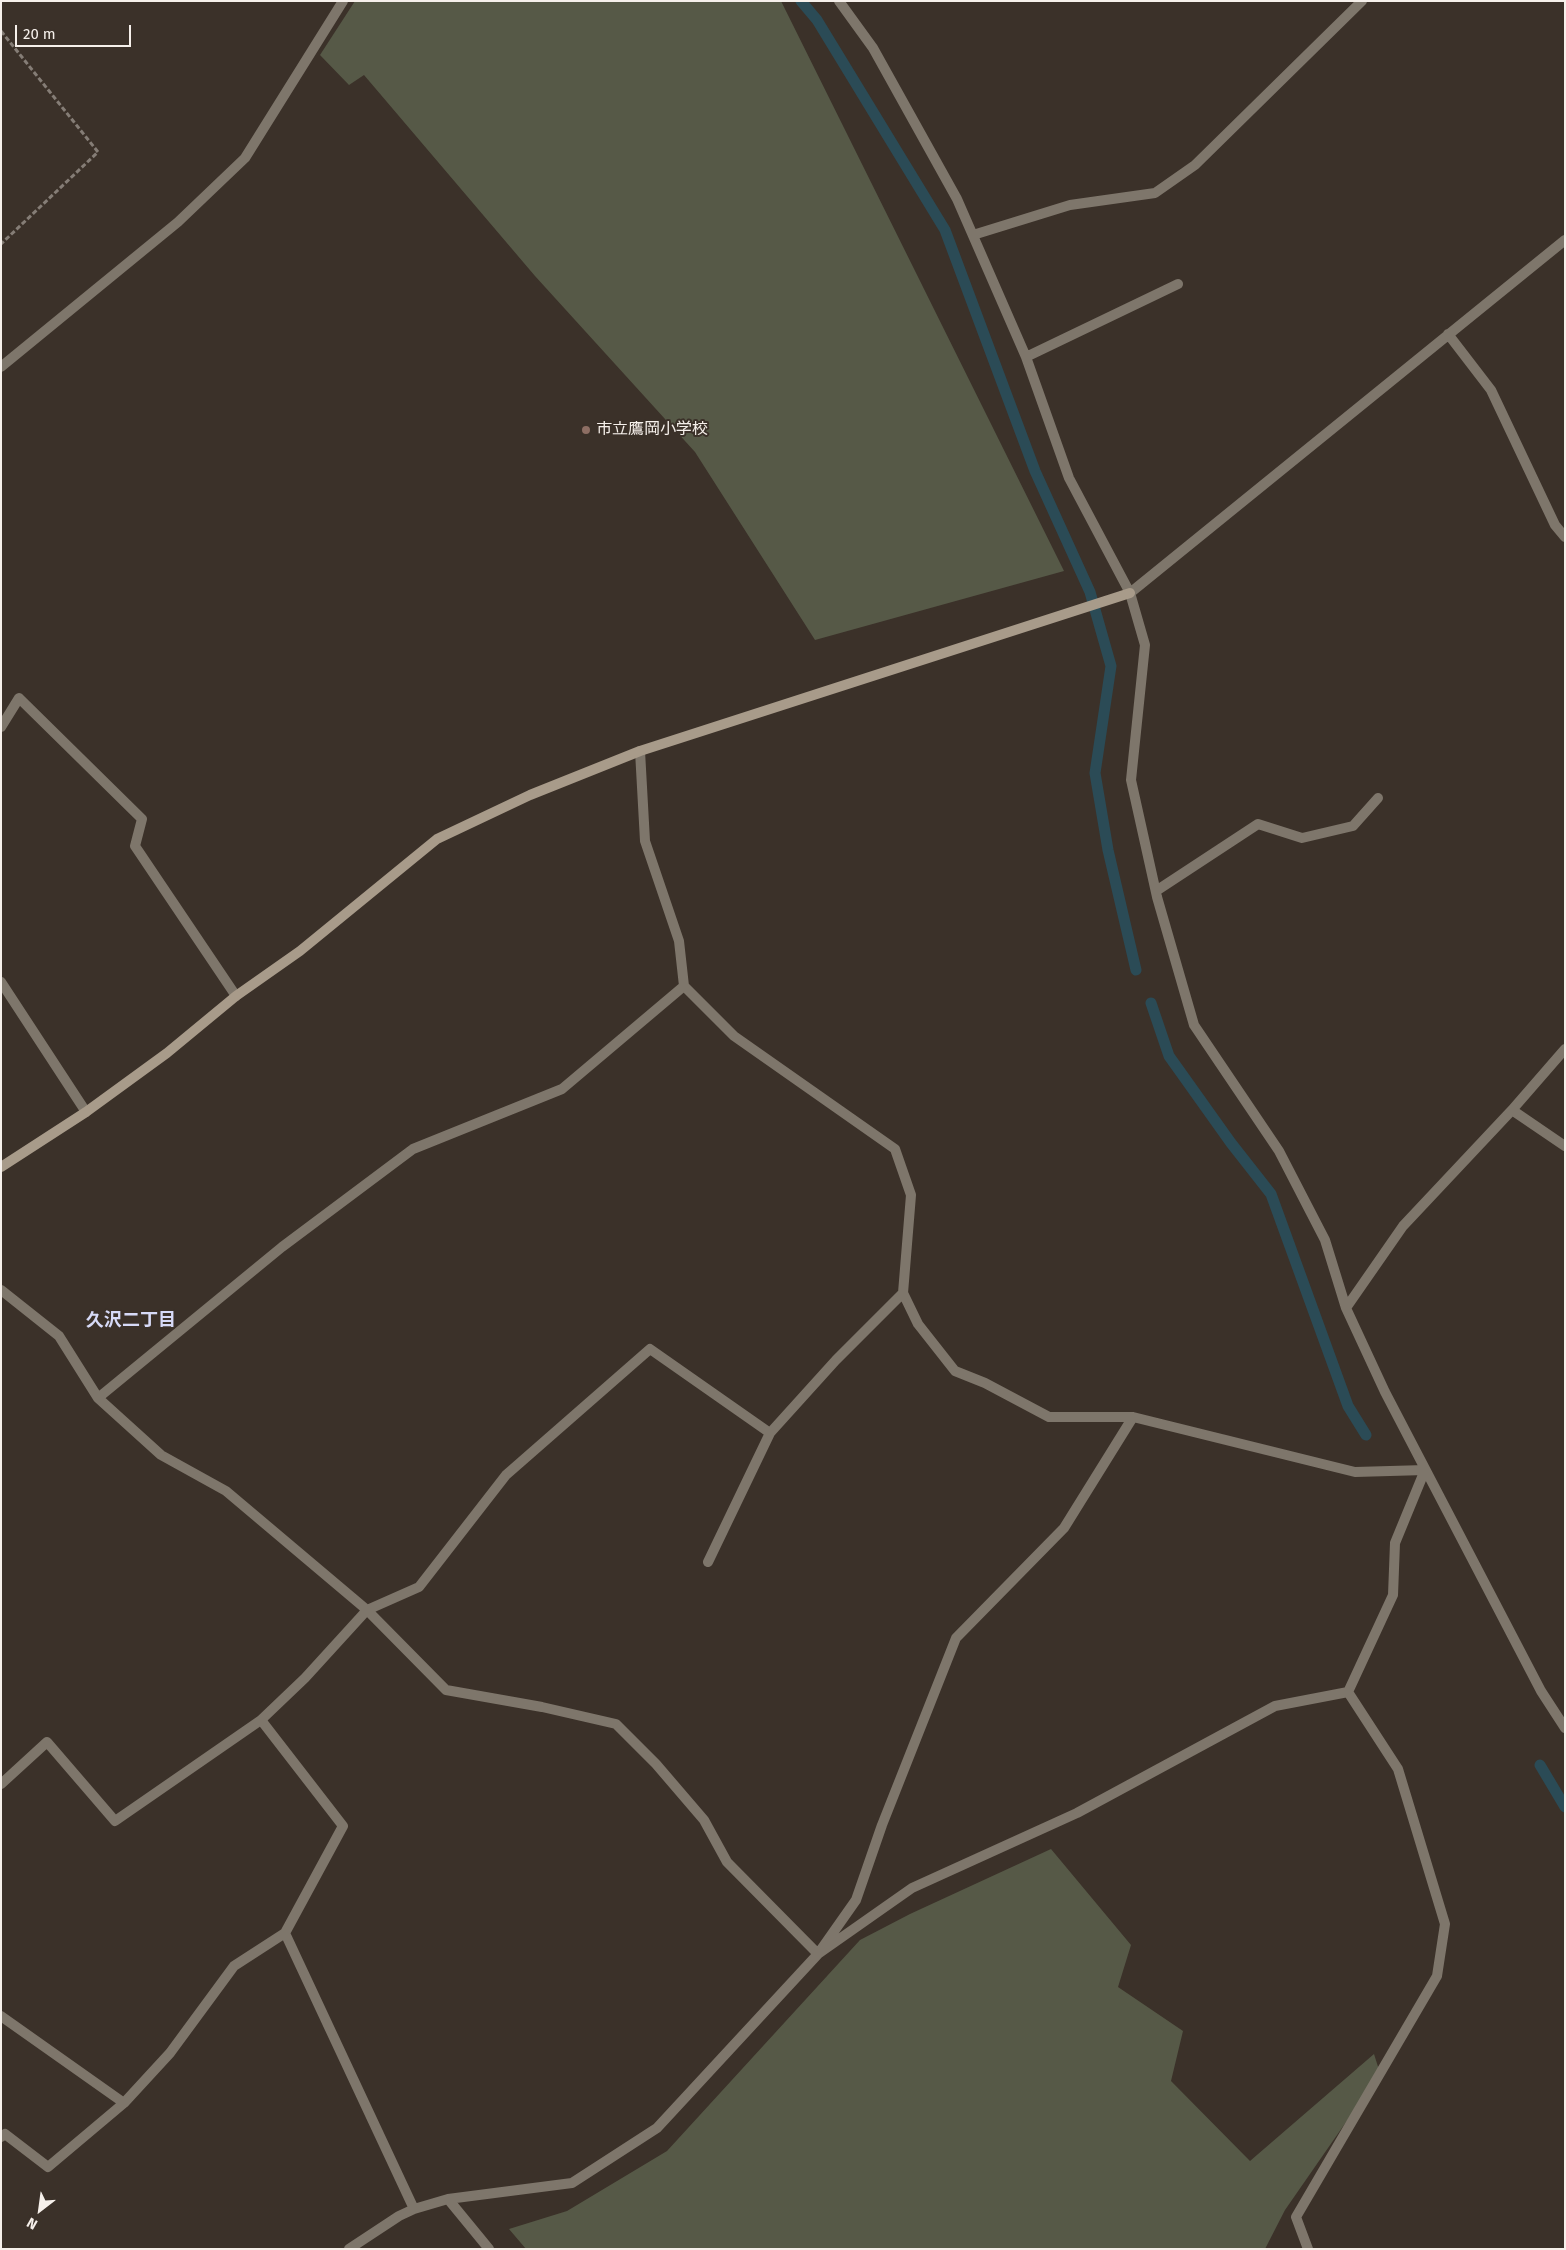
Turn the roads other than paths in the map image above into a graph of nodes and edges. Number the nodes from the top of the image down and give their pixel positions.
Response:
1 (343, 1) edge
2 (839, 1) edge
3 (1362, 1) edge
4 (973, 234) junction
5 (1565, 240) edge
6 (1178, 284) dead end
7 (1448, 334) junction
8 (1026, 357) junction
9 (1, 367) edge
10 (1565, 537) edge
11 (1130, 593) junction
12 (1, 727) edge
13 (640, 751) junction
14 (1378, 798) dead end
15 (1156, 891) junction
16 (1, 982) edge
17 (684, 986) junction
18 (236, 996) junction
19 (1565, 1049) edge
20 (1512, 1110) junction
21 (86, 1112) junction
22 (1565, 1146) edge
23 (1, 1167) edge
24 (1, 1290) edge
25 (903, 1293) junction
26 (1346, 1308) junction
27 (98, 1398) junction
28 (1133, 1417) junction
29 (770, 1433) junction
30 (1425, 1470) junction
31 (708, 1562) dead end
32 (367, 1610) junction
33 (1348, 1692) junction
34 (261, 1720) junction
35 (1565, 1728) edge
36 (1, 1784) edge
37 (286, 1933) junction
38 (818, 1954) junction
39 (1, 2016) edge
40 (124, 2102) junction
41 (1, 2138) edge
42 (448, 2199) junction
43 (414, 2209) junction
44 (349, 2249) edge
45 (489, 2249) edge
46 (1308, 2249) edge

1 - 9 street
2 - 4 street
3 - 4 street
4 - 8 street
5 - 7 street
6 - 8 street
7 - 10 street
7 - 11 street
8 - 11 street
11 - 13 street
11 - 15 street
12 - 18 street
13 - 17 street
13 - 18 street
14 - 15 street
15 - 26 street
16 - 21 street
17 - 25 street
17 - 27 street
18 - 21 street
19 - 20 street
20 - 22 street
20 - 26 street
21 - 23 street
24 - 27 street
25 - 28 street
25 - 29 street
26 - 30 street
27 - 32 street
28 - 30 street
28 - 38 street
29 - 31 street
29 - 32 street
30 - 33 street
30 - 35 street
32 - 34 street
32 - 38 street
33 - 38 street
33 - 46 street
34 - 36 street
34 - 37 street
37 - 40 street
37 - 43 street
38 - 42 street
39 - 40 street
40 - 41 street
42 - 43 street
42 - 45 street
43 - 44 street

